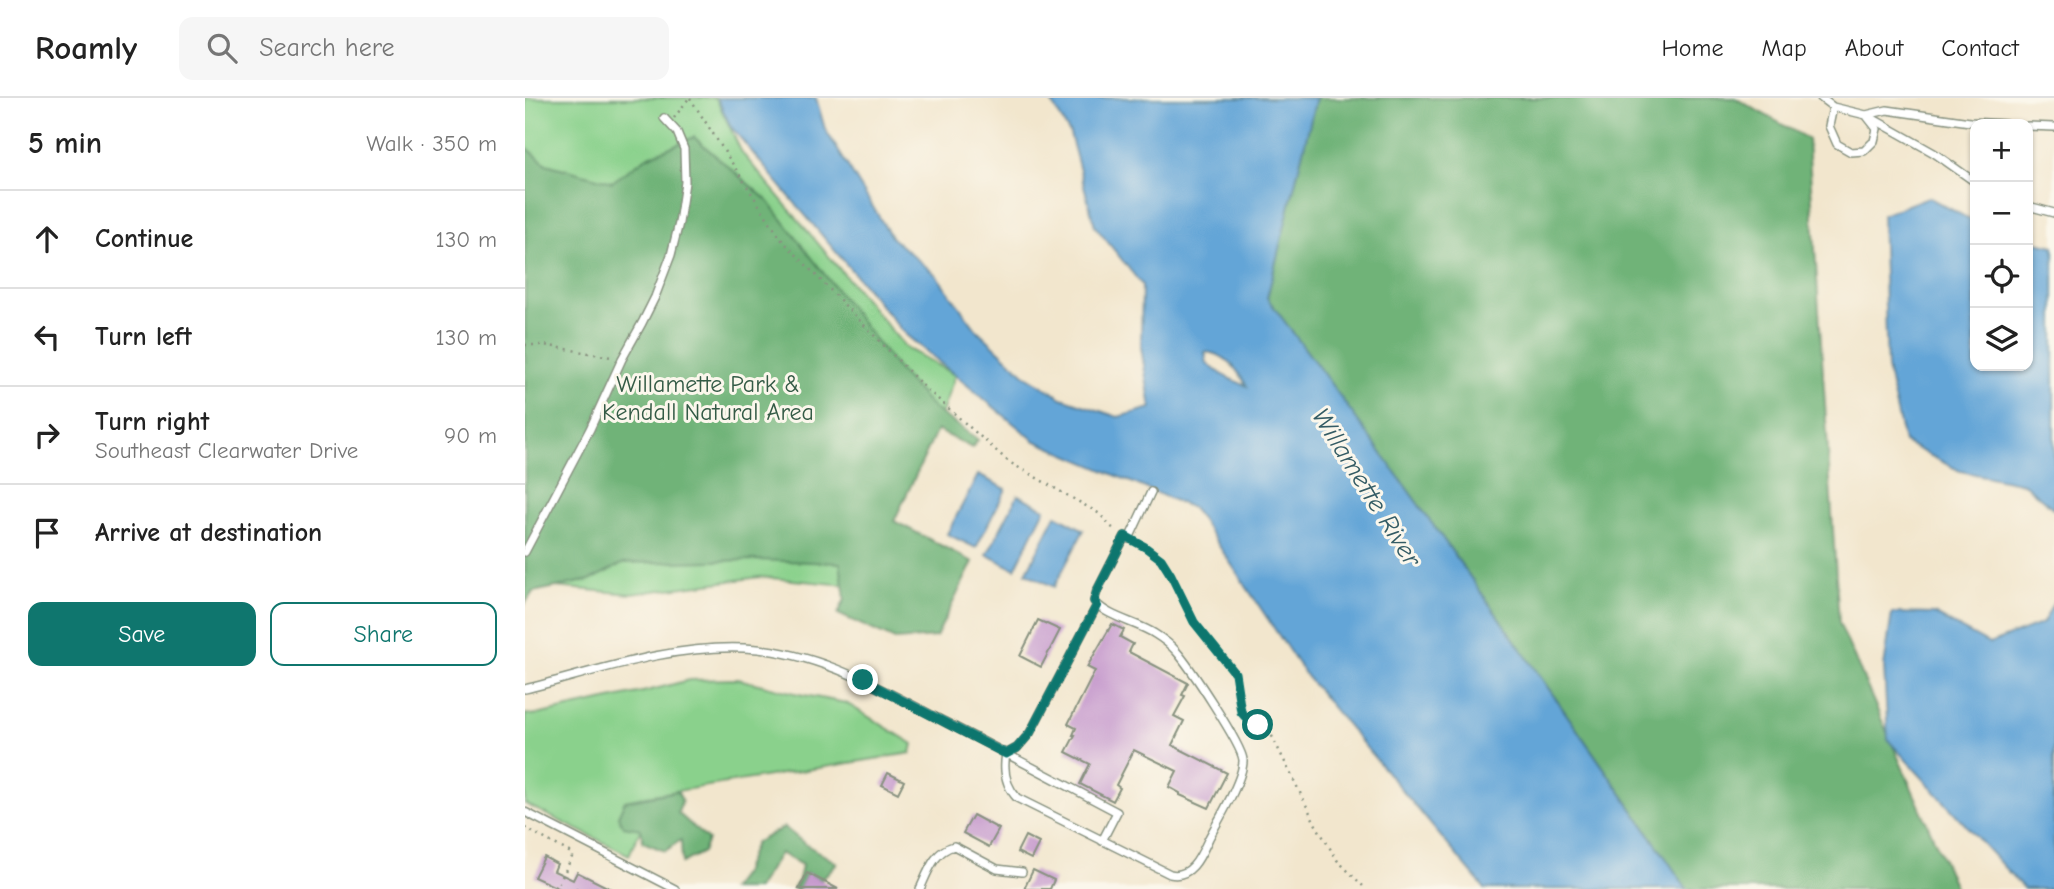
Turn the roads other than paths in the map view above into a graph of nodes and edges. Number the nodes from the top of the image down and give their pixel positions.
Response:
1 (1821, 98) edge
2 (1833, 107) junction
3 (1866, 116) junction
4 (667, 121) road end
5 (1970, 122) edge
6 (2033, 126) edge
7 (2054, 127) edge
8 (1970, 178) edge
9 (2033, 207) edge
10 (2054, 213) edge
11 (1151, 492) dead end
12 (525, 552) edge
13 (1097, 605) junction
14 (525, 689) edge
15 (1006, 754) junction
16 (525, 813) edge
17 (1102, 841) junction
18 (1022, 872) dead end
19 (674, 889) edge
20 (920, 889) edge

1 - 2 lane
2 - 3 lane
2 - 3 lane
3 - 5 lane
3 - 8 lane
4 - 12 lane
6 - 7 lane
9 - 10 lane
11 - 13 lane
13 - 15 lane
13 - 17 lane
14 - 15 lane
15 - 17 lane
15 - 17 lane
16 - 19 lane
18 - 20 lane

